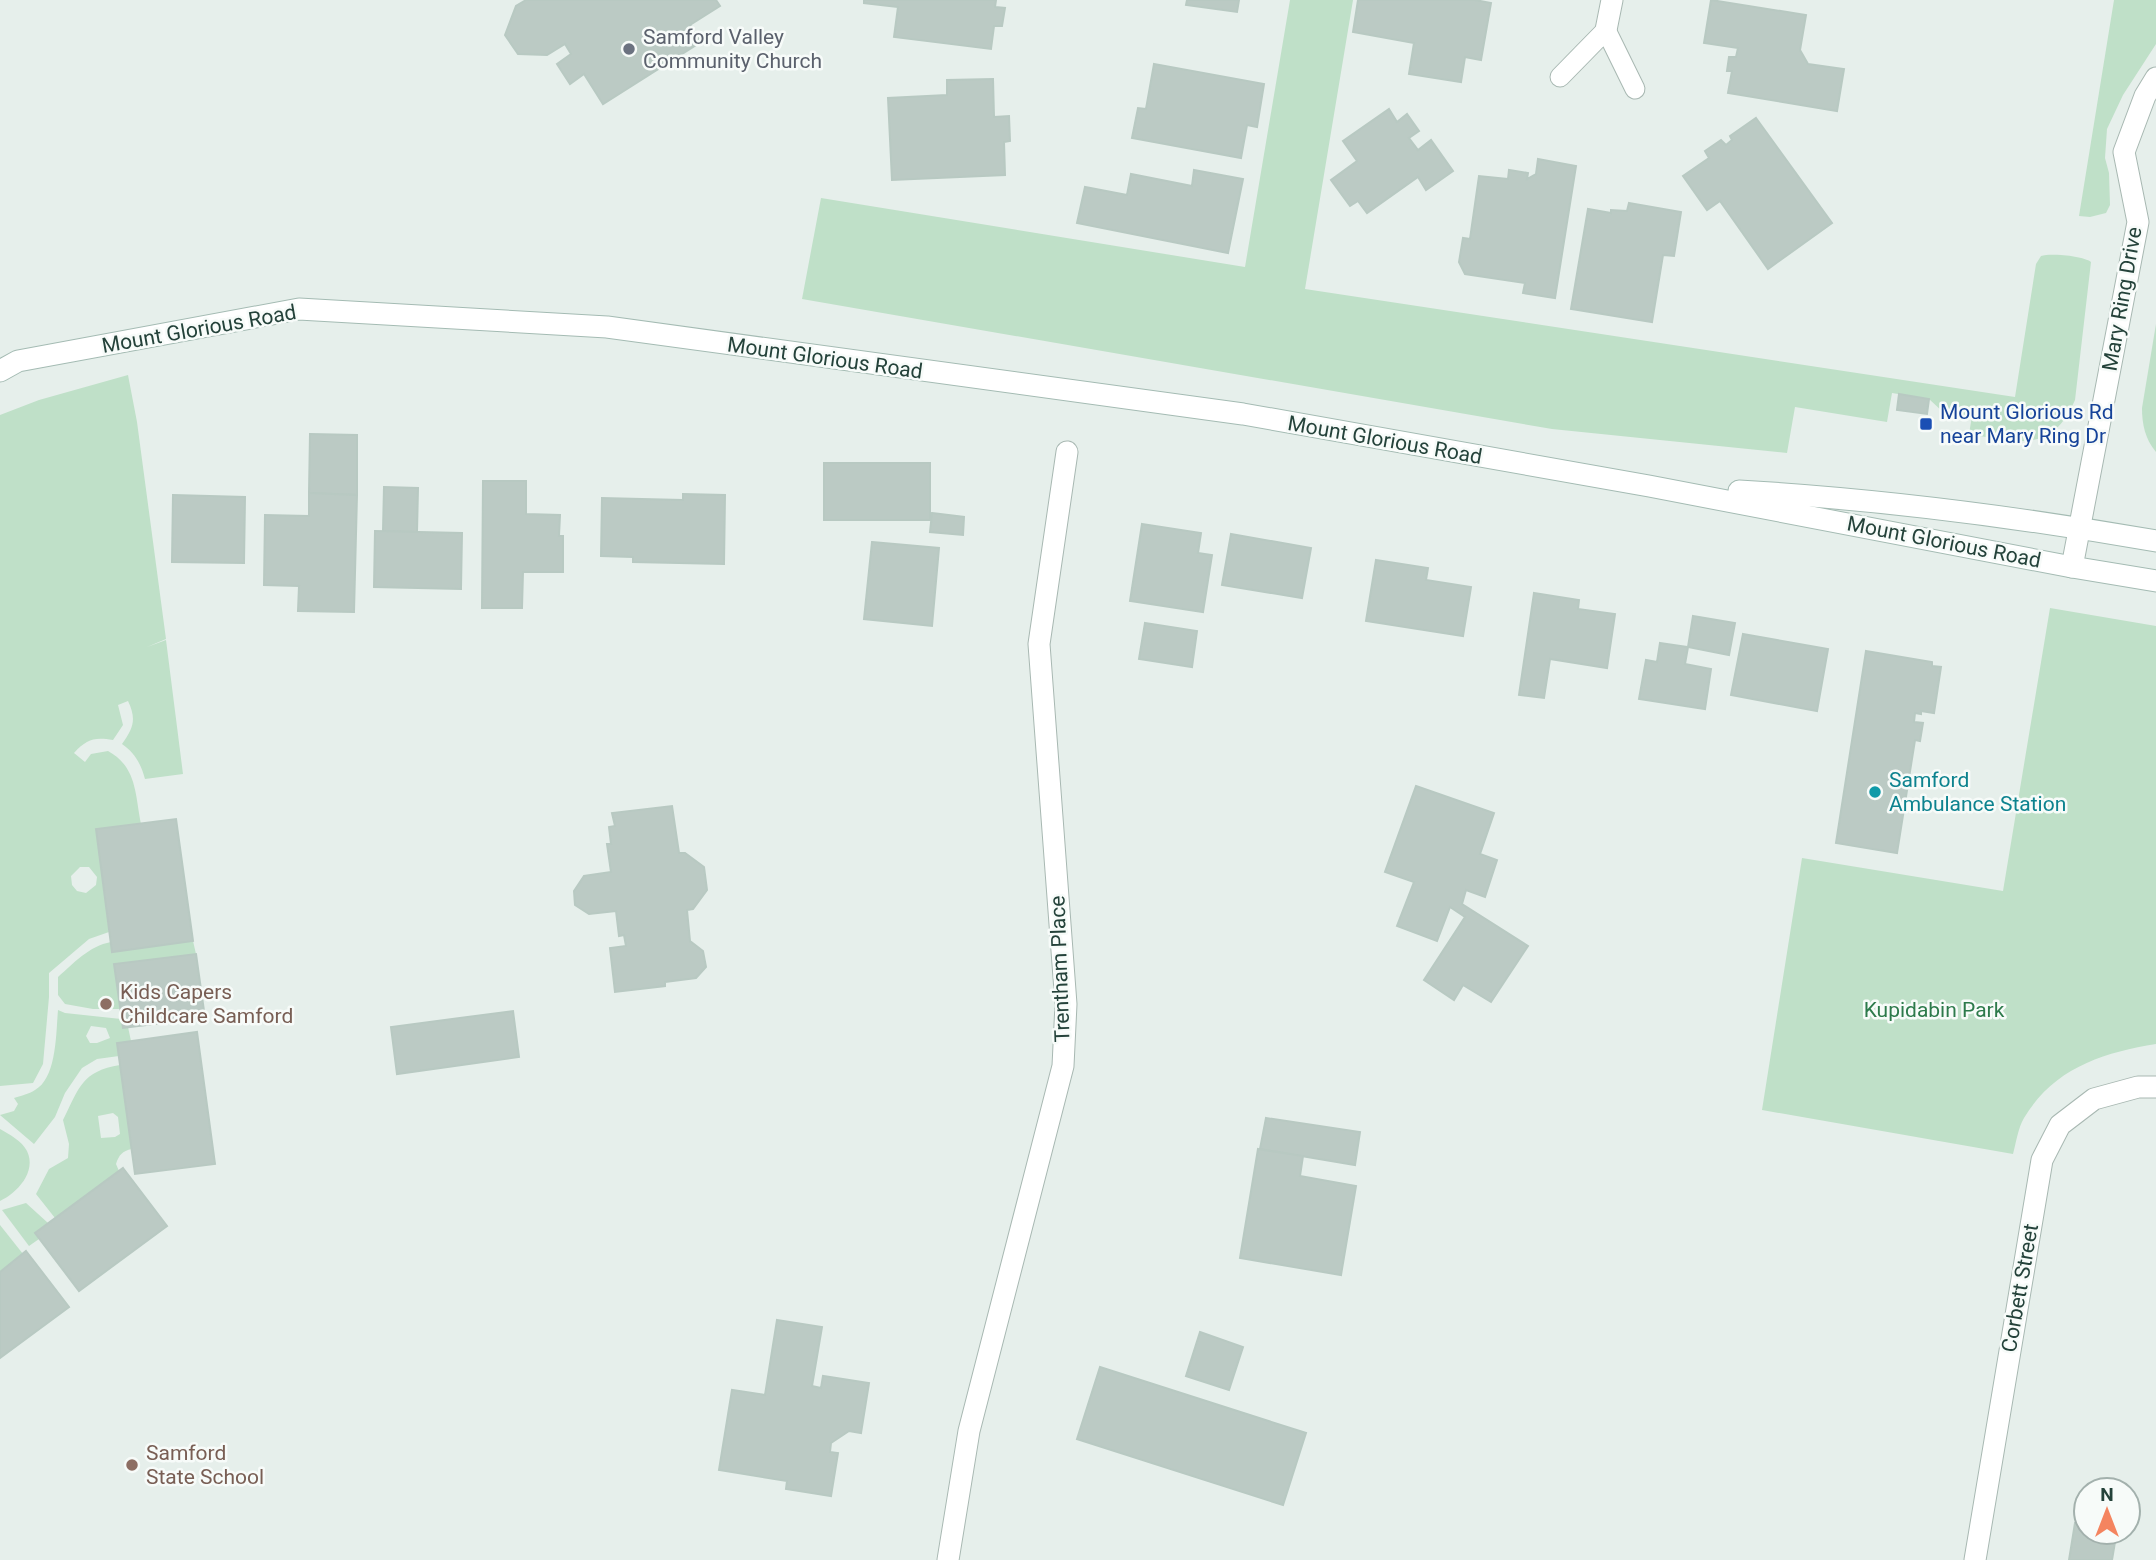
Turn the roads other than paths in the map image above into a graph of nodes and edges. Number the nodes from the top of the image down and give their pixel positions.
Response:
1 (1612, 0) edge
2 (1606, 30) junction
3 (1560, 77) dead end
4 (2156, 78) edge
5 (1635, 89) dead end
6 (0, 371) edge
7 (1067, 452) dead end
8 (1649, 486) junction
9 (2080, 528) junction
10 (2156, 541) edge
11 (2072, 567) junction
12 (2156, 581) edge
13 (2156, 1087) edge
14 (948, 1560) edge
15 (1975, 1560) edge

1 - 2 main road
2 - 3 lane
2 - 5 lane
4 - 9 main road, Mary Ring Drive
6 - 8 main road, Mount Glorious Road
7 - 14 main road, Trentham Place
8 - 9 main road, Mount Glorious Road
8 - 11 main road, Mount Glorious Road
9 - 10 main road, Mount Glorious Road
9 - 11 main road, Mary Ring Drive
11 - 12 main road, Mount Glorious Road
13 - 15 main road, Corbett Street

